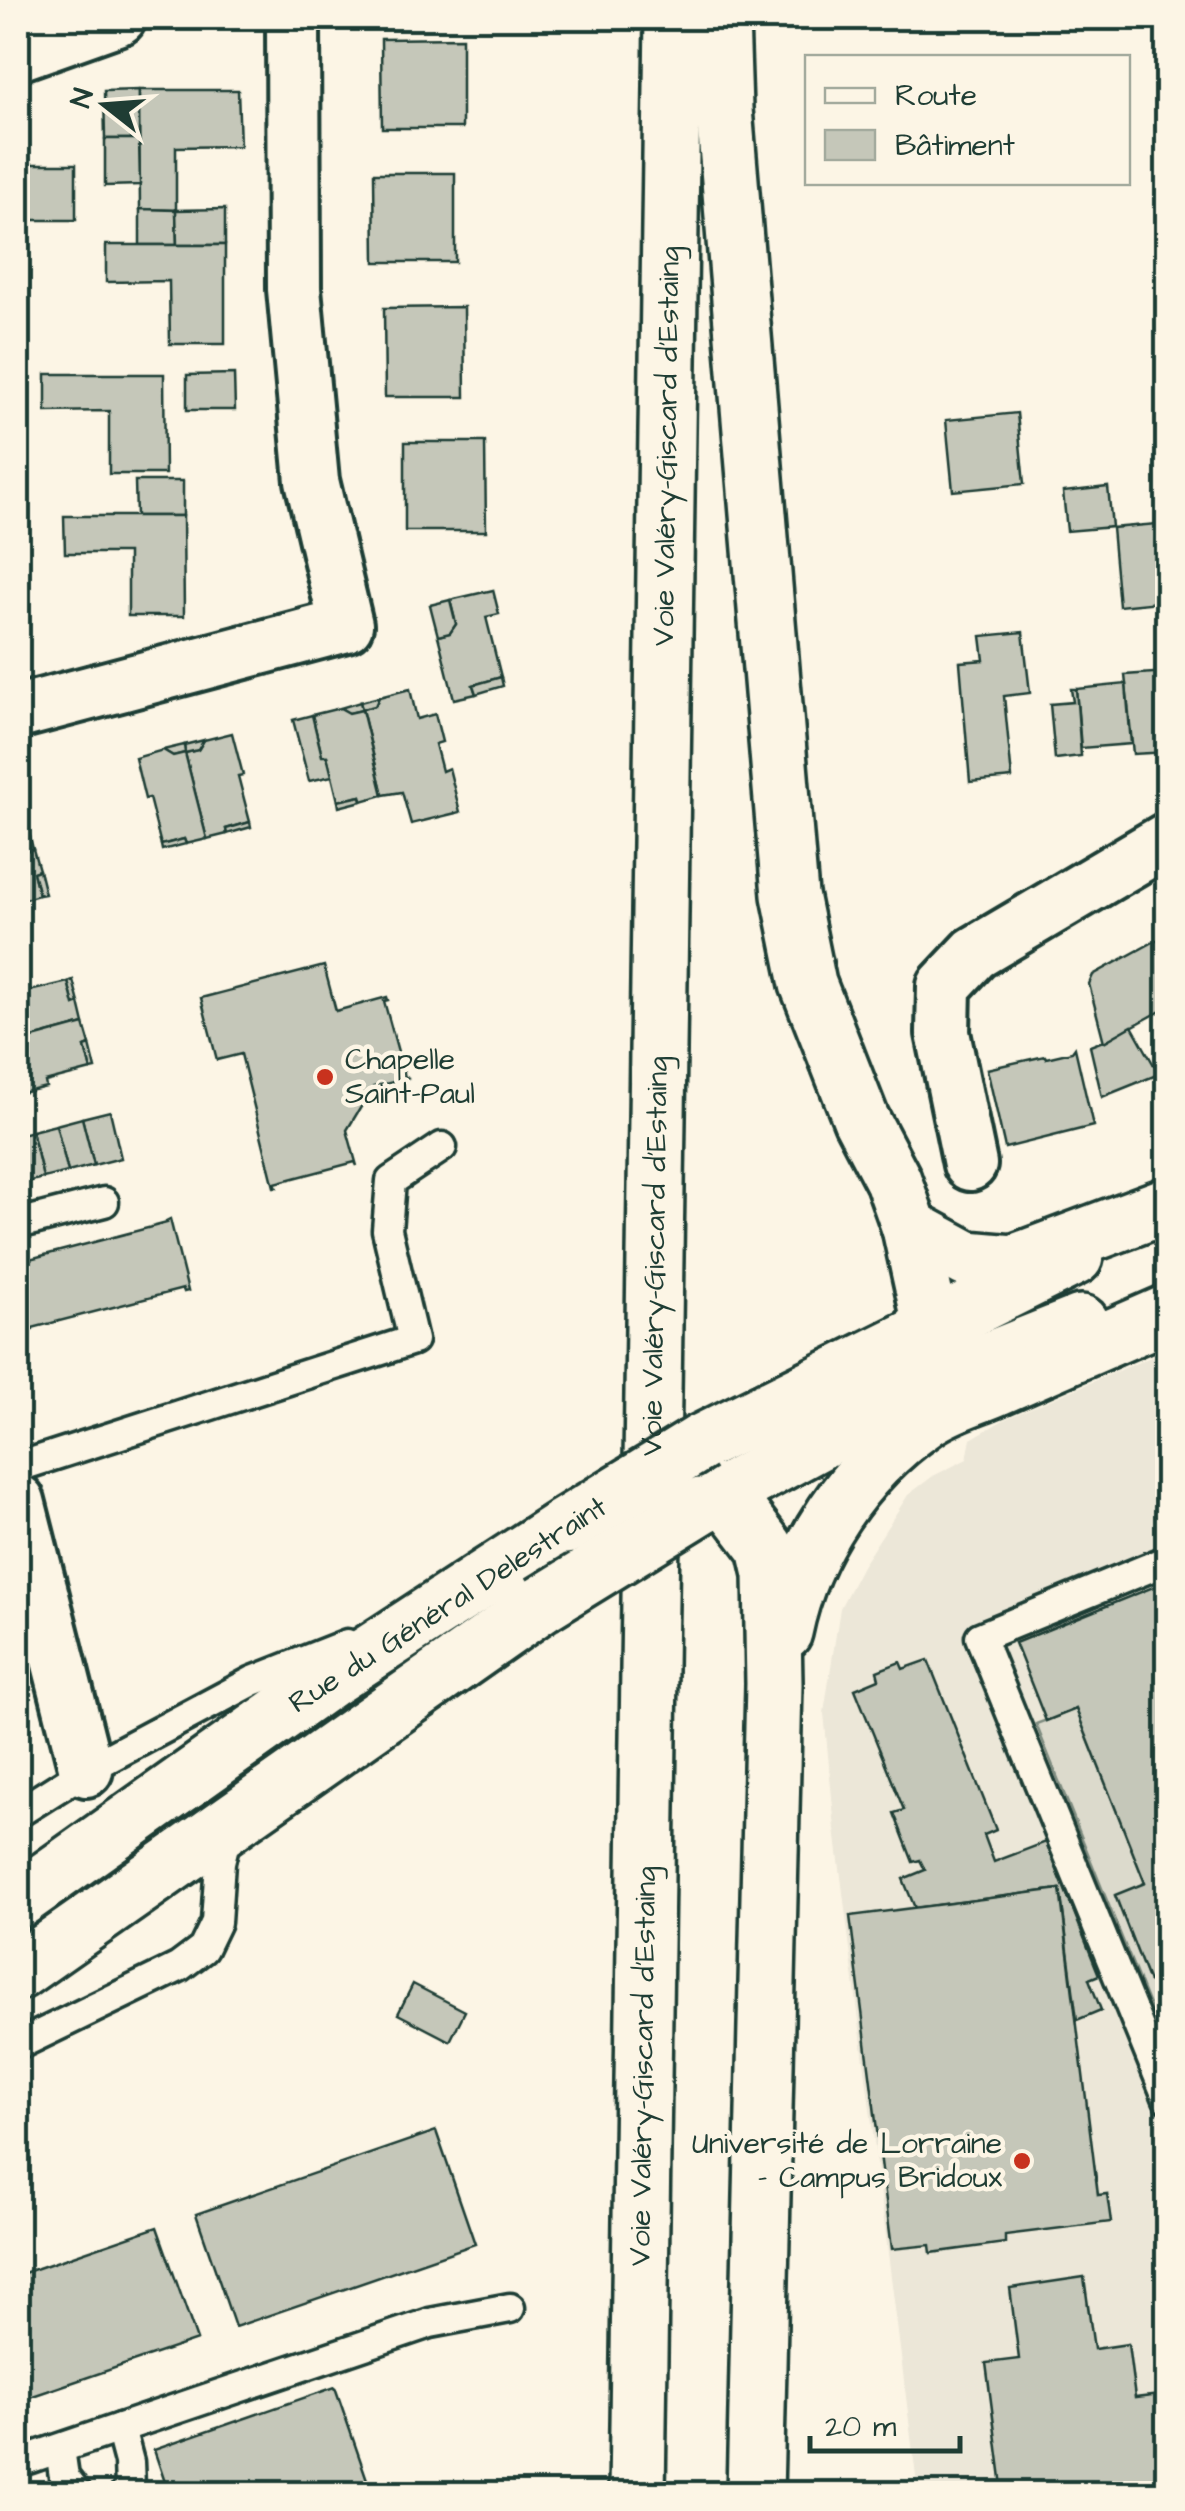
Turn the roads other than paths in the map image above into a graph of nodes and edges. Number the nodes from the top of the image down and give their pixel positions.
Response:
1 (118, 18) edge
2 (293, 18) edge
3 (674, 18) edge
4 (721, 18) edge
5 (18, 54) edge
6 (18, 712) edge
7 (1168, 839) edge
8 (442, 1148) dead end
9 (970, 1164) dead end
10 (104, 1202) dead end
11 (1168, 1208) edge
12 (18, 1224) edge
13 (910, 1228) junction
14 (1168, 1289) edge
15 (1168, 1313) edge
16 (932, 1329) junction
17 (916, 1389) junction
18 (680, 1456) junction
19 (18, 1467) edge
20 (18, 1501) edge
21 (710, 1501) junction
22 (1168, 1560) edge
23 (437, 1608) junction
24 (774, 1684) junction
25 (86, 1770) junction
26 (18, 1813) edge
27 (229, 1822) junction
28 (18, 1900) edge
29 (18, 1972) edge
30 (18, 2045) edge
31 (1168, 2099) edge
32 (510, 2308) dead end
33 (120, 2428) junction
34 (60, 2449) junction
35 (28, 2459) dead end
36 (78, 2494) edge
37 (124, 2494) edge
38 (637, 2494) edge
39 (755, 2494) edge

1 - 5 street
2 - 6 street
3 - 38 main road, Voie Valéry-Giscard d'Estaing
4 - 13 main road
7 - 9 street
8 - 19 lane
10 - 12 lane
11 - 13 main road
11 - 16 main road, Rue du Général Delestraint
13 - 16 main road
14 - 17 main road, Rue du Général Delestraint
15 - 24 main road
16 - 17 main road
16 - 18 main road, Rue du Général Delestraint
17 - 21 main road, Rue du Général Delestraint
18 - 21 main road
18 - 23 main road, Rue du Général Delestraint, bridge
20 - 25 street
21 - 24 main road
21 - 27 main road, Rue du Général Delestraint, bridge
22 - 31 lane
23 - 25 lane
23 - 28 main road, Rue du Général Delestraint
24 - 39 main road
25 - 26 lane
27 - 29 main road, Rue du Général Delestraint
27 - 30 lane
32 - 33 lane
33 - 34 lane
33 - 37 lane
34 - 35 lane
34 - 36 lane

